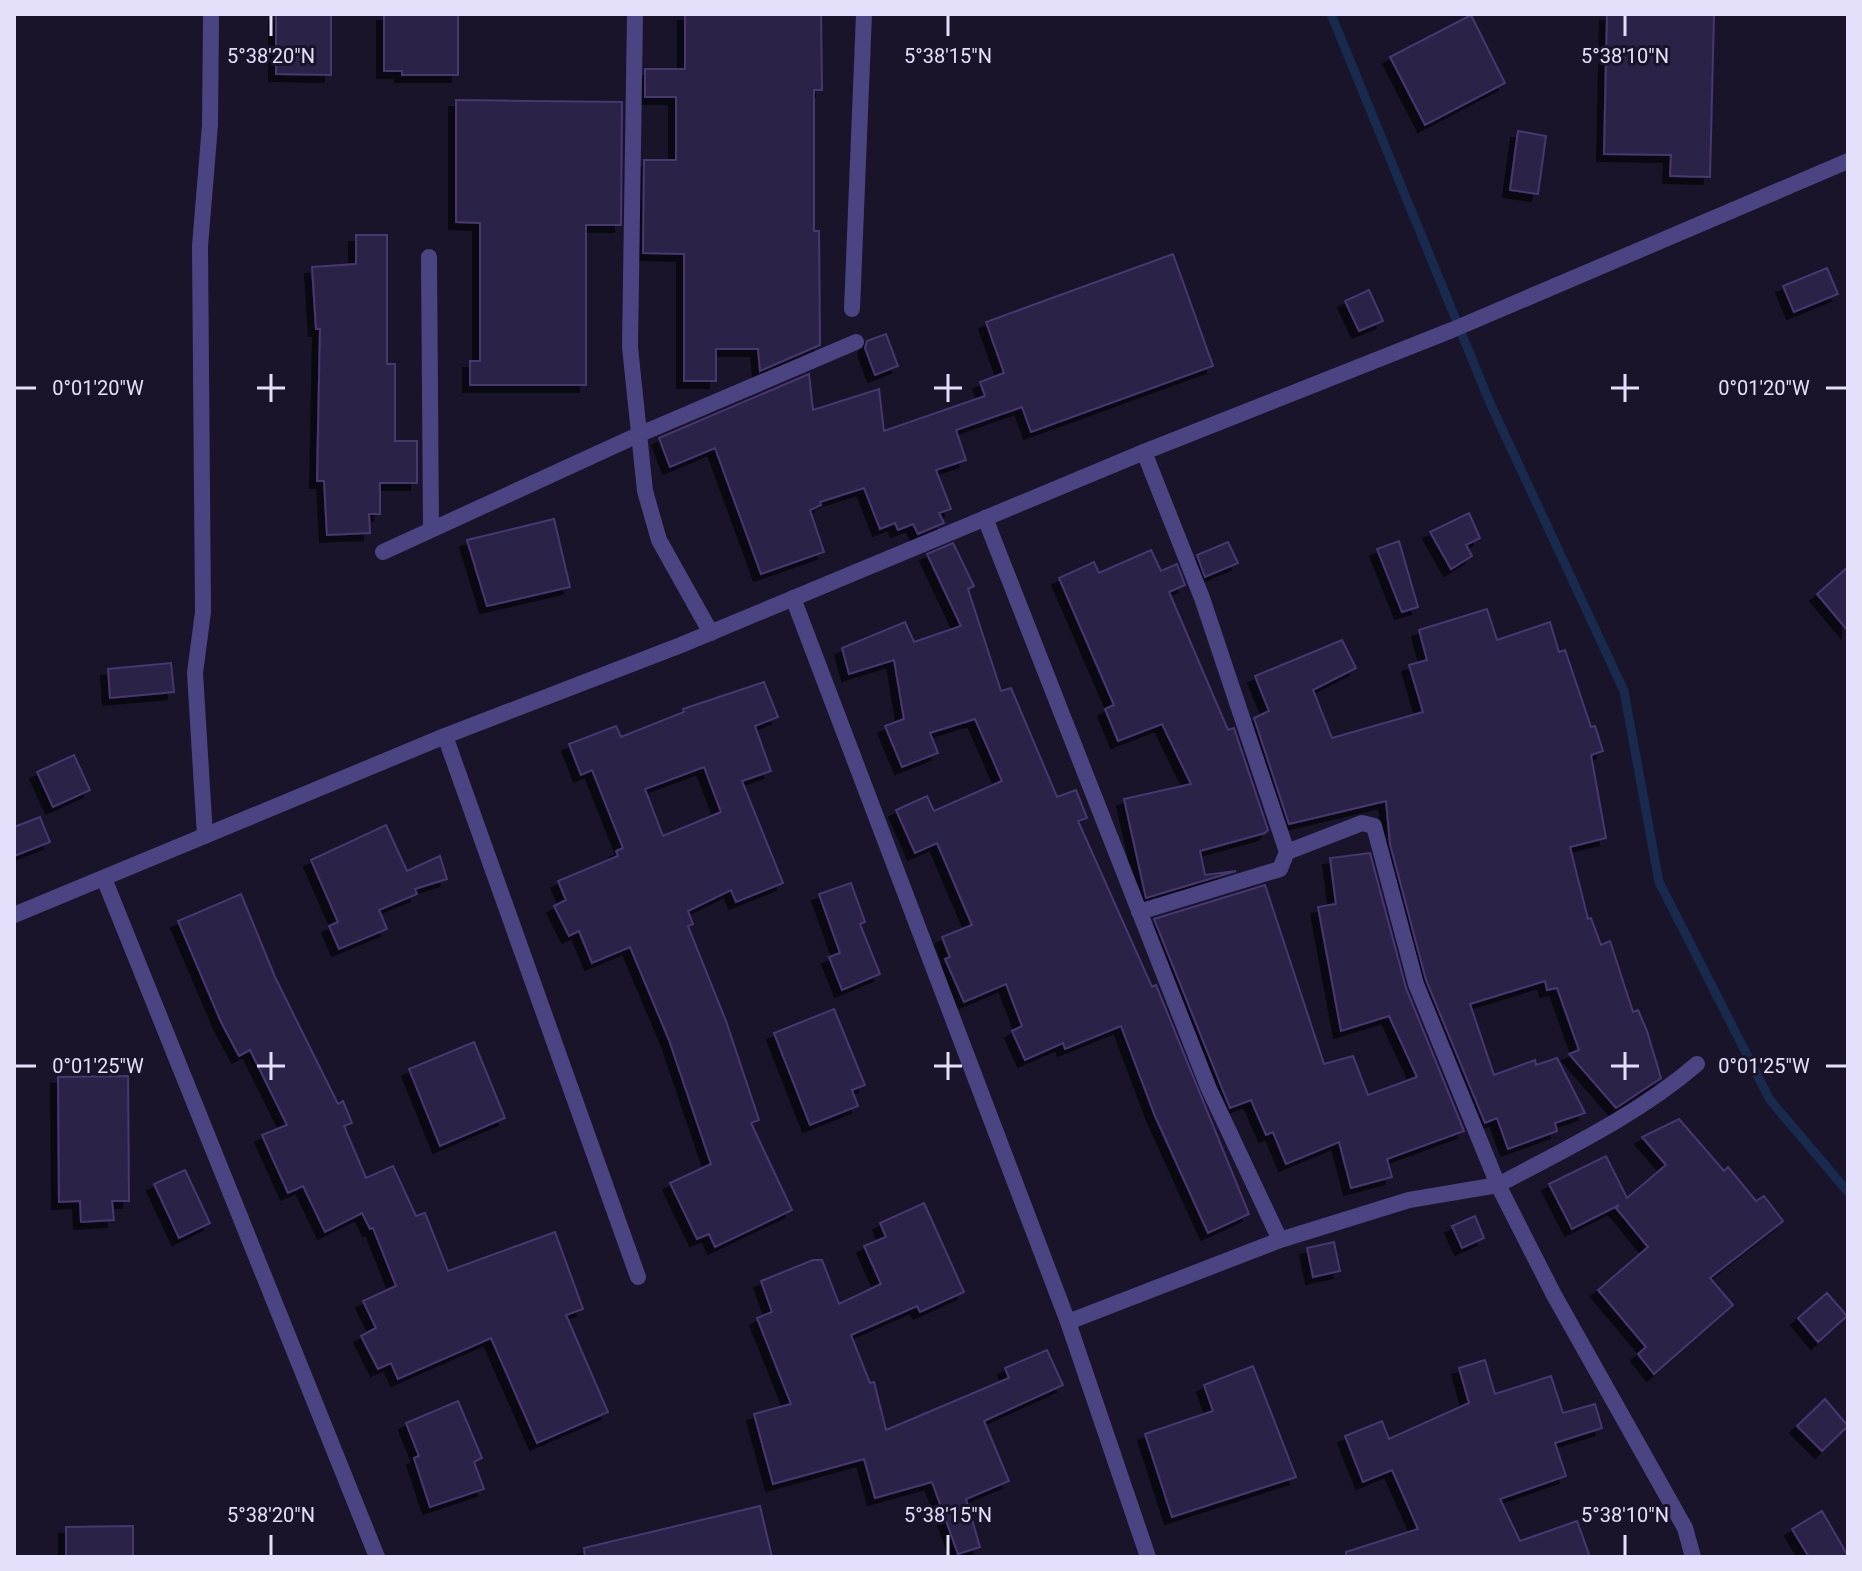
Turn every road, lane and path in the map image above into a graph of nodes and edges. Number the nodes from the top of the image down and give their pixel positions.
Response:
1 (211, 14) edge
2 (635, 14) edge
3 (864, 14) edge
4 (1848, 161) edge
5 (429, 257) dead end
6 (852, 309) dead end
7 (856, 342) dead end
8 (638, 435) junction
9 (1144, 452) junction
10 (985, 518) junction
11 (431, 530) junction
12 (383, 552) dead end
13 (793, 598) junction
14 (711, 633) junction
15 (445, 736) junction
16 (205, 836) junction
17 (1287, 852) junction
18 (105, 881) junction
19 (1139, 912) junction
20 (14, 915) edge
21 (1697, 1064) dead end
22 (1498, 1185) junction
23 (1280, 1240) junction
24 (638, 1277) dead end
25 (1068, 1322) junction
26 (377, 1557) edge
27 (1148, 1557) edge
28 (1693, 1557) edge

1 - 16 street
2 - 8 street
3 - 6 street
4 - 9 street
5 - 11 street
7 - 8 street
8 - 11 street
8 - 14 street
9 - 10 street
9 - 17 street
10 - 13 street
10 - 19 street
11 - 12 street
13 - 14 street
13 - 25 street
14 - 15 street
15 - 16 street
15 - 24 street
16 - 18 street
17 - 19 street
17 - 22 street
18 - 20 street
18 - 26 street
19 - 23 street
21 - 22 street
22 - 23 street
22 - 28 street
23 - 25 street
25 - 27 street

